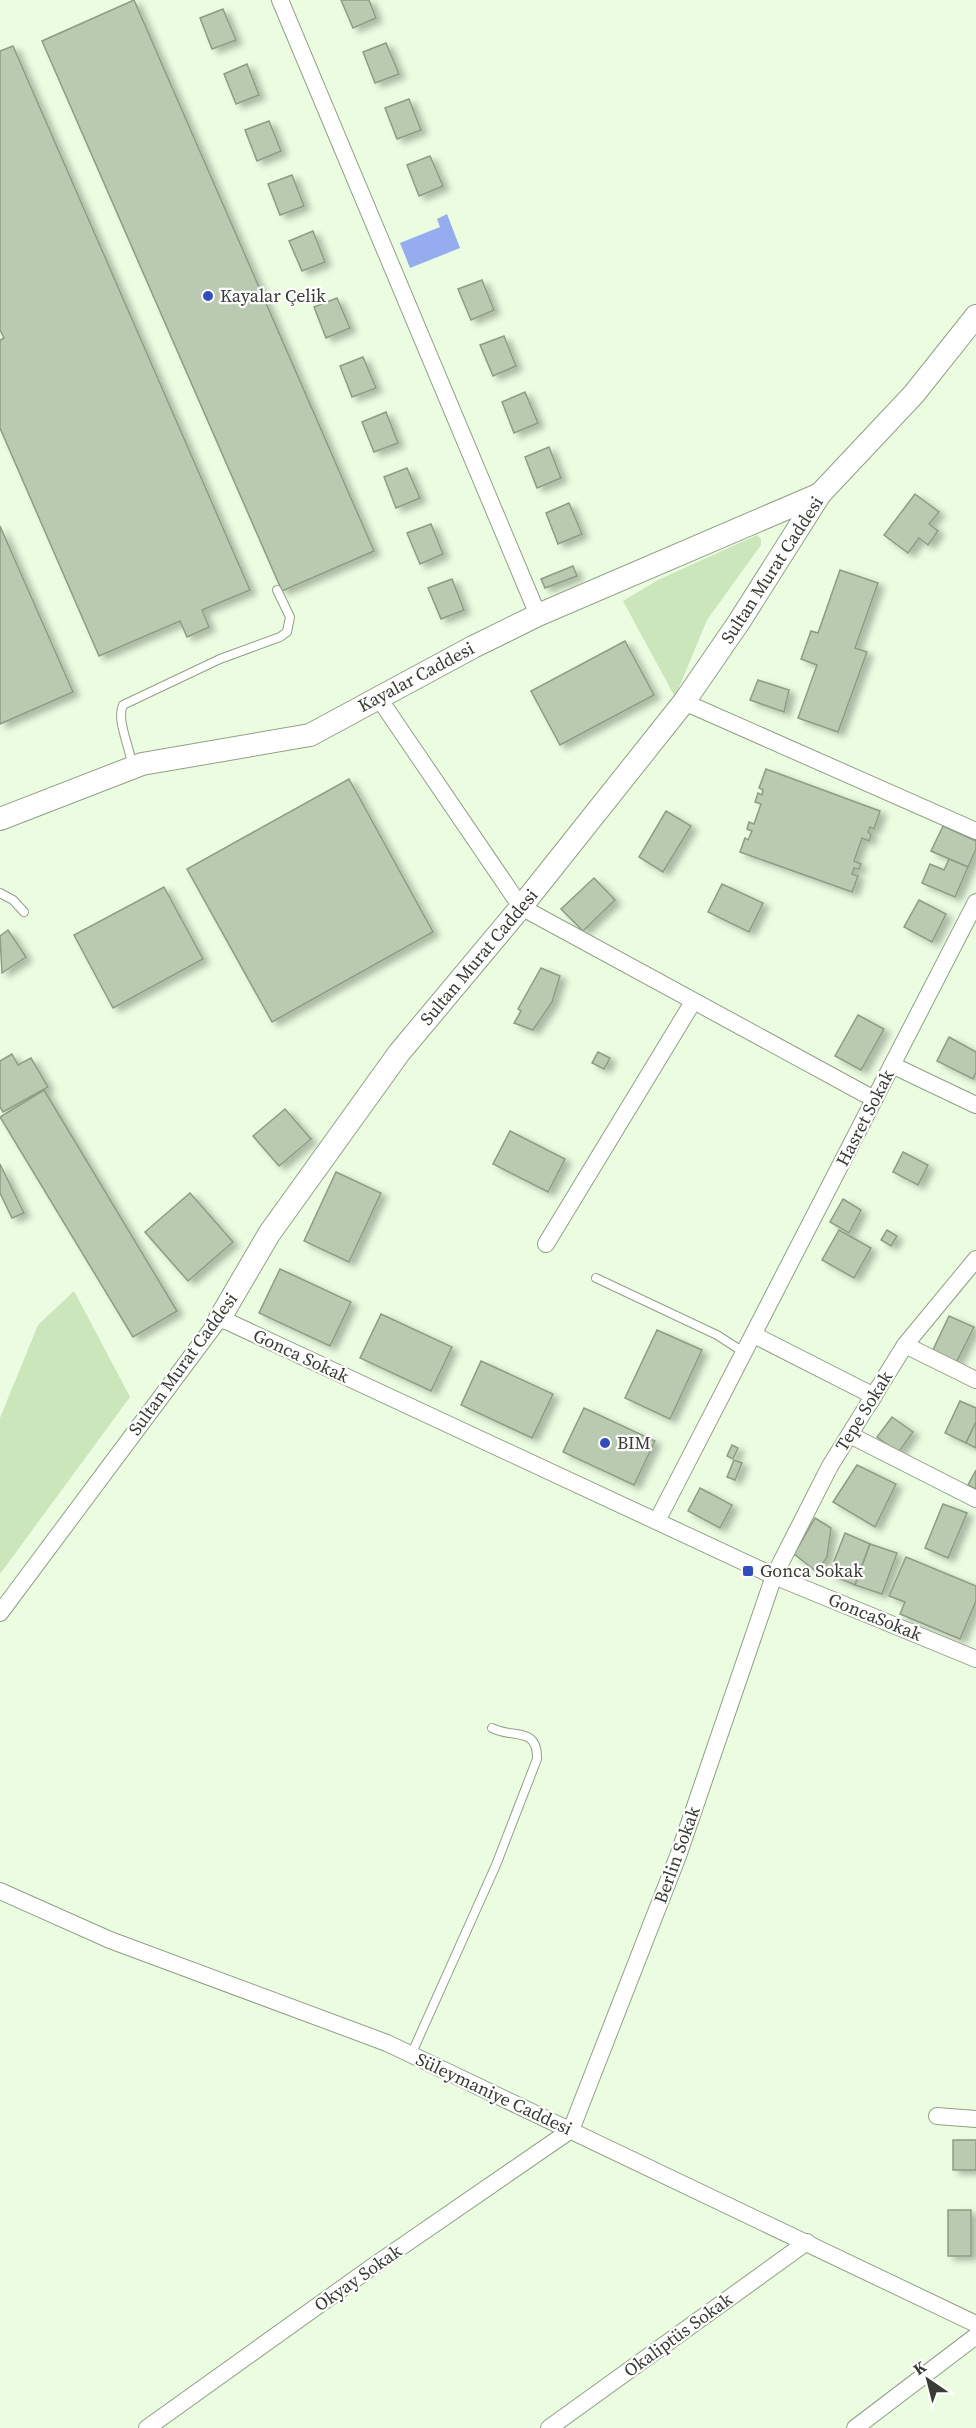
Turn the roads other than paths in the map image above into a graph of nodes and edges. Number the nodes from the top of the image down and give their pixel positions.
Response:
1 (280, 0) edge
2 (976, 316) edge
3 (820, 494) junction
4 (277, 590) dead end
5 (538, 615) junction
6 (378, 697) junction
7 (684, 702) junction
8 (132, 768) junction
9 (0, 819) edge
10 (976, 831) edge
11 (0, 893) edge
12 (976, 902) edge
13 (521, 907) junction
14 (24, 912) dead end
15 (693, 1002) junction
16 (891, 1065) junction
17 (874, 1100) junction
18 (976, 1105) edge
19 (546, 1244) dead end
20 (976, 1259) edge
21 (596, 1278) dead end
22 (220, 1318) junction
23 (754, 1335) junction
24 (905, 1345) junction
25 (745, 1353) junction
26 (976, 1380) edge
27 (850, 1435) junction
28 (976, 1499) edge
29 (657, 1521) junction
30 (774, 1576) junction
31 (0, 1613) edge
32 (976, 1659) edge
33 (492, 1728) dead end
34 (0, 1891) edge
35 (411, 2055) junction
36 (937, 2116) dead end
37 (976, 2119) edge
38 (571, 2130) junction
39 (807, 2242) junction
40 (976, 2324) edge
41 (976, 2336) edge
42 (147, 2428) edge
43 (549, 2428) edge
44 (855, 2428) edge

1 - 5 street
2 - 3 street, Sultan Murat Caddesi
3 - 5 street, Kayalar Caddesi
3 - 7 street, Sultan Murat Caddesi
4 - 8 lane
5 - 6 street, Kayalar Caddesi
6 - 8 street, Kayalar Caddesi
6 - 13 street
7 - 10 street
7 - 13 street, Sultan Murat Caddesi
8 - 9 street, Kayalar Caddesi
11 - 14 lane
12 - 16 street, Hasret Sokak
13 - 15 street
13 - 22 street, Sultan Murat Caddesi
15 - 17 street
15 - 19 street
16 - 17 street, Hasret Sokak
16 - 18 street
17 - 23 street, Hasret Sokak
20 - 24 street, Tepe Sokak
21 - 25 lane
22 - 29 street, Gonca Sokak
22 - 31 street, Sultan Murat Caddesi
23 - 25 street, Hasret Sokak
23 - 27 street
24 - 26 street
24 - 27 street, Tepe Sokak
25 - 29 street, Hasret Sokak
27 - 28 street
27 - 30 street, Tepe Sokak
29 - 30 street, Gonca Sokak
30 - 32 street, GoncaSokak
30 - 38 street, Berlin Sokak
33 - 35 lane
34 - 35 street, Süleymaniye Caddesi
35 - 38 street, Süleymaniye Caddesi
36 - 37 street
38 - 39 street, Süleymaniye Caddesi
38 - 42 street, Okyay Sokak
39 - 40 street, Süleymaniye Caddesi
39 - 43 street, Okaliptüs Sokak
41 - 44 street

